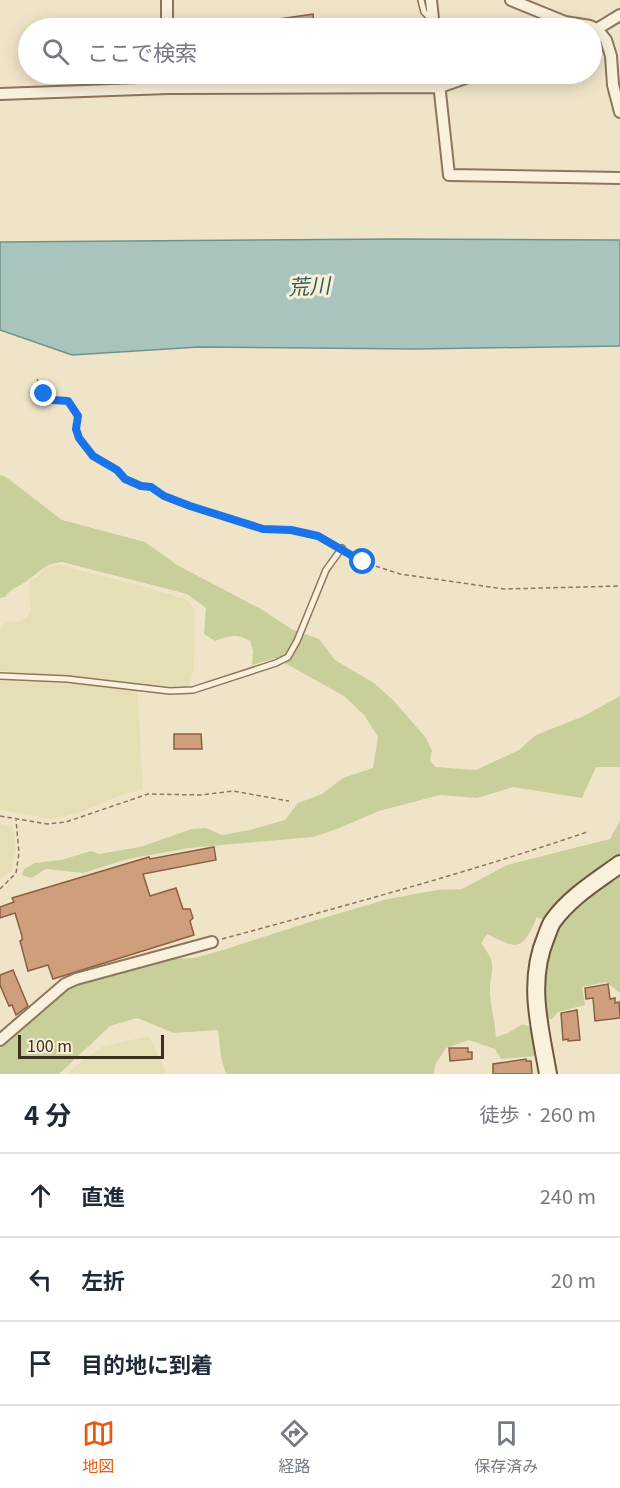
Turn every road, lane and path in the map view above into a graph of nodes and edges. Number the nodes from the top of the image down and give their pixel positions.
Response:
1 (167, 0) edge
2 (421, 0) edge
3 (431, 0) edge
4 (511, 0) edge
5 (620, 15) edge
6 (167, 18) edge
7 (428, 18) edge
8 (432, 18) edge
9 (555, 18) edge
10 (602, 27) edge
11 (602, 37) edge
12 (168, 84) edge
13 (440, 84) edge
14 (449, 84) edge
15 (440, 87) junction
16 (168, 88) junction
17 (0, 94) edge
18 (620, 112) edge
19 (620, 178) edge
20 (37, 379) dead end
21 (342, 549) junction
22 (620, 586) edge
23 (0, 676) edge
24 (289, 801) dead end
25 (0, 816) edge
26 (16, 819) junction
27 (587, 831) dead end
28 (620, 864) edge
29 (0, 889) edge
30 (213, 942) joint
31 (0, 1040) edge
32 (548, 1074) edge

1 - 6 street
2 - 7 lane
3 - 8 street
4 - 9 street
5 - 10 street
11 - 18 street
12 - 16 street
13 - 15 street
14 - 15 street
15 - 16 street
15 - 19 street
16 - 17 street
20 - 21 path
21 - 22 path
21 - 23 lane
24 - 26 path
25 - 26 path
26 - 29 path
27 - 30 path
28 - 32 street
30 - 31 street

